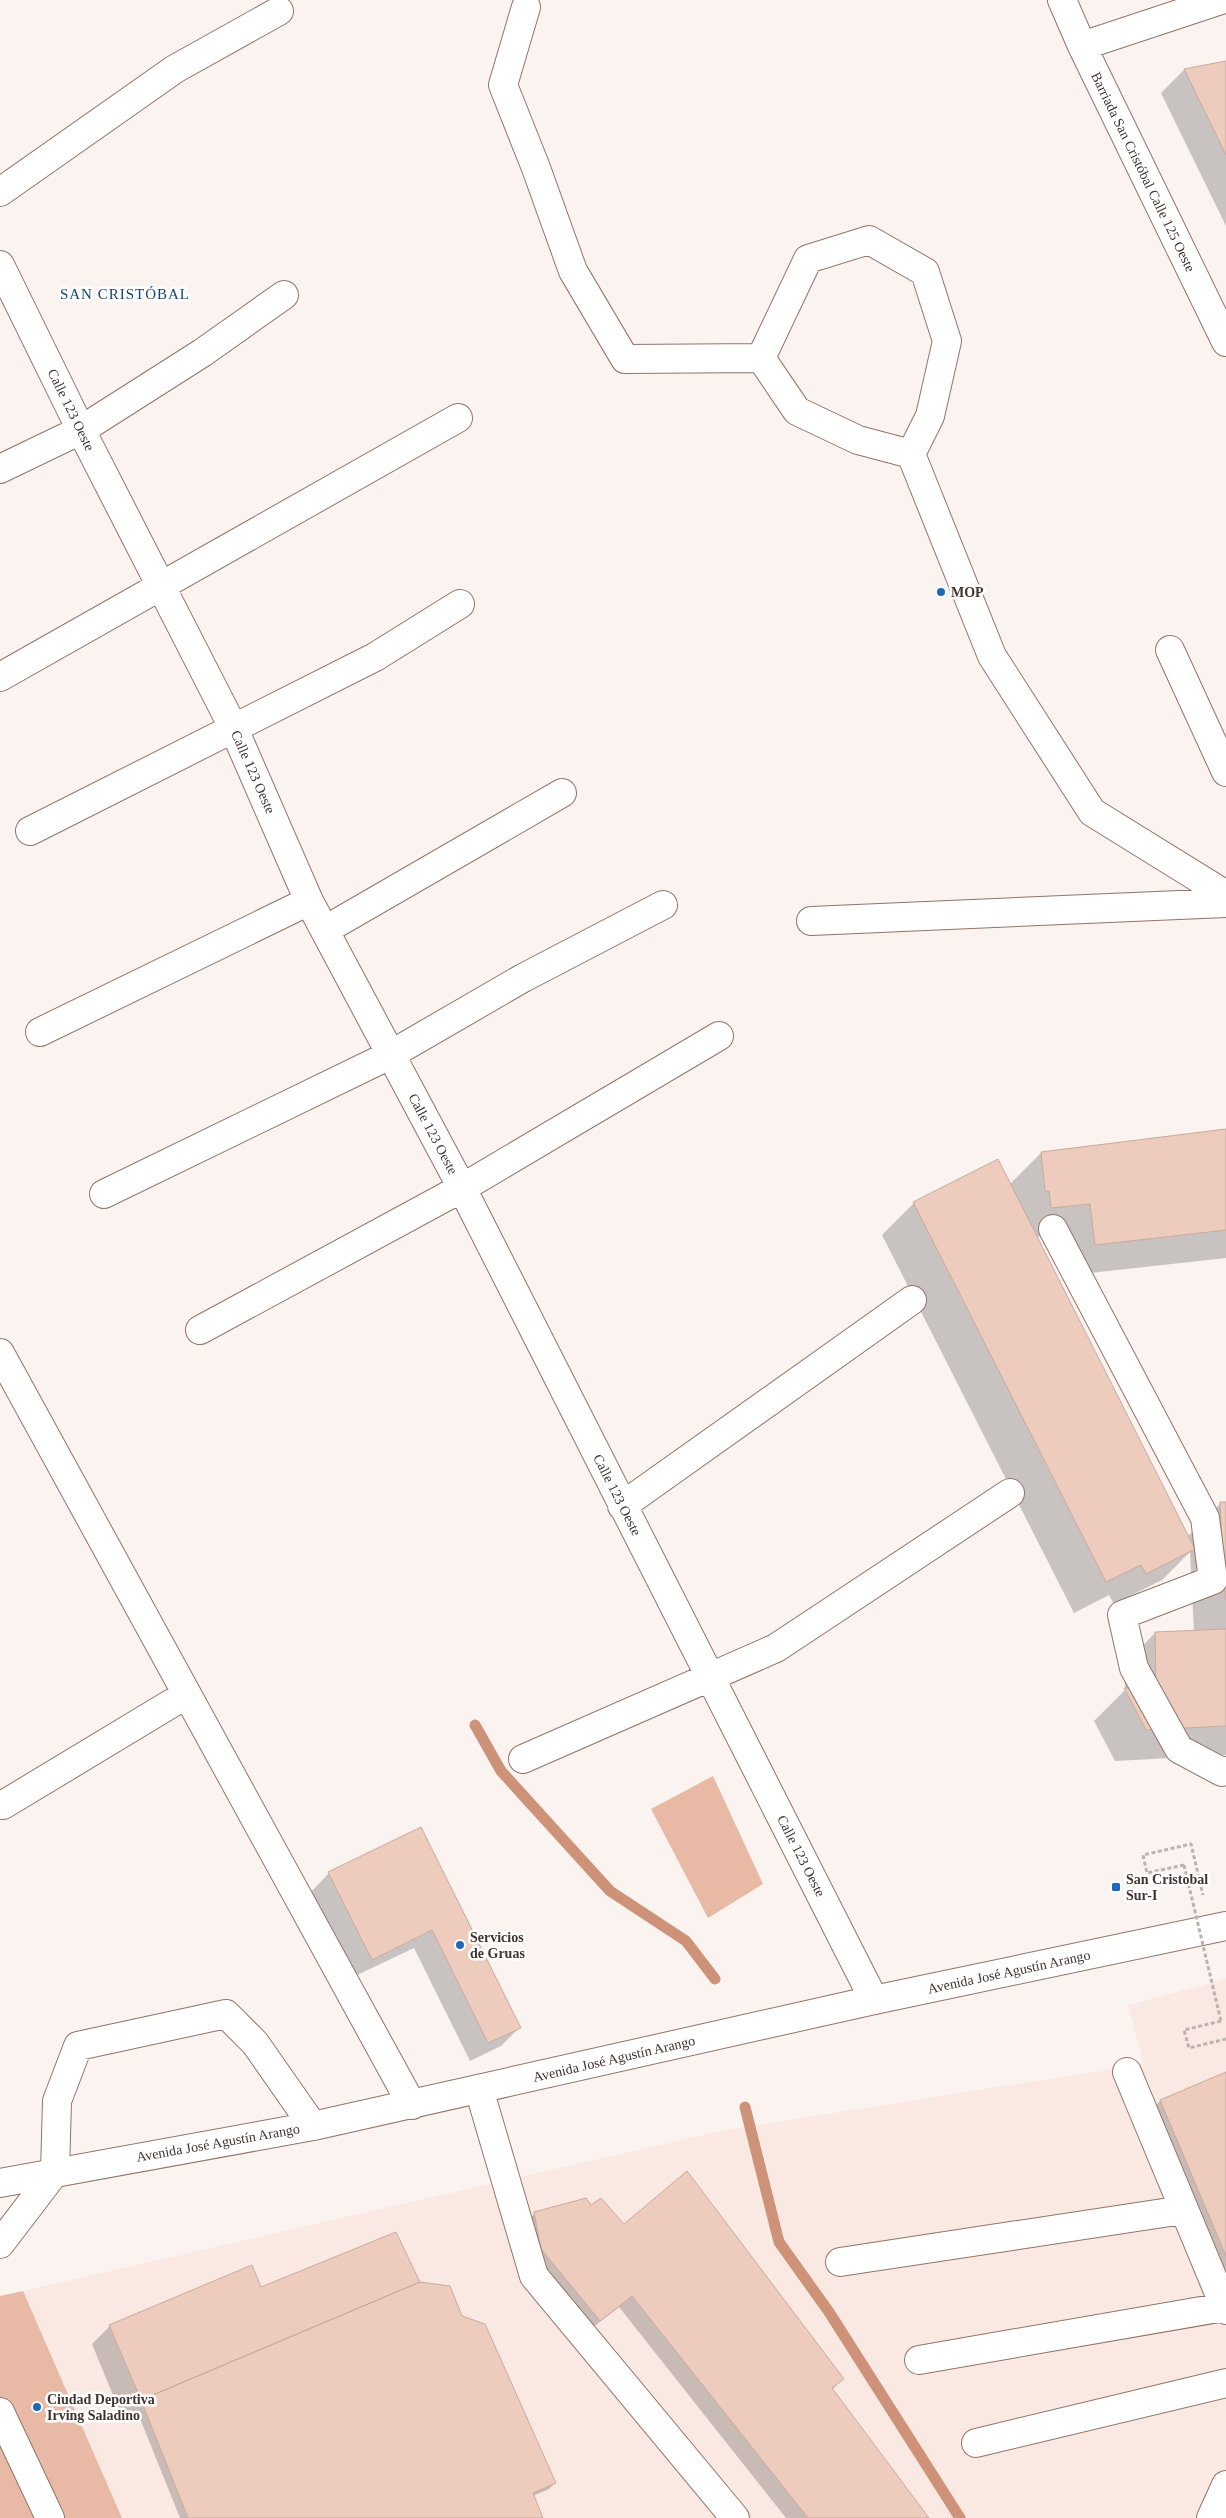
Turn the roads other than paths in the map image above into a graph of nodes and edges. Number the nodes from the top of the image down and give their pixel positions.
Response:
1 (1062, 0) edge
2 (1221, 0) edge
3 (526, 7) dead end
4 (279, 11) dead end
5 (1082, 46) junction
6 (0, 192) edge
7 (0, 265) edge
8 (284, 295) dead end
9 (1226, 342) edge
10 (761, 358) junction
11 (458, 418) dead end
12 (81, 430) junction
13 (911, 454) junction
14 (0, 469) edge
15 (161, 587) junction
16 (460, 604) dead end
17 (1170, 650) dead end
18 (0, 677) edge
19 (234, 729) junction
20 (1226, 772) edge
21 (562, 793) dead end
22 (30, 831) dead end
23 (1226, 895) edge
24 (309, 901) junction
25 (1226, 903) edge
26 (662, 905) dead end
27 (811, 921) dead end
28 (325, 930) junction
29 (40, 1032) dead end
30 (719, 1036) dead end
31 (390, 1055) junction
32 (462, 1188) junction
33 (104, 1194) dead end
34 (1053, 1229) dead end
35 (912, 1300) dead end
36 (200, 1330) dead end
37 (0, 1353) edge
38 (1010, 1493) dead end
39 (622, 1506) junction
40 (710, 1678) junction
41 (187, 1694) junction
42 (523, 1759) dead end
43 (1226, 1772) edge
44 (3, 1805) dead end
45 (1226, 1926) edge
46 (874, 2000) junction
47 (1127, 2072) dead end
48 (479, 2090) junction
49 (412, 2105) junction
50 (313, 2126) junction
51 (55, 2172) junction
52 (0, 2184) edge
53 (1183, 2210) junction
54 (0, 2244) edge
55 (840, 2262) dead end
56 (1225, 2309) edge
57 (919, 2360) dead end
58 (1226, 2383) edge
59 (0, 2412) edge
60 (976, 2443) dead end
61 (1226, 2485) edge
62 (50, 2518) edge
63 (735, 2518) edge
64 (1211, 2518) edge

1 - 5 street, Barriada San Cristóbal Calle 125 Oeste
2 - 5 street
3 - 10 street
4 - 6 street
5 - 9 street, Barriada San Cristóbal Calle 125 Oeste
7 - 12 street, Calle 123 Oeste
8 - 12 street
10 - 13 street
10 - 13 street
11 - 15 street
12 - 14 street
12 - 15 street, Calle 123 Oeste
13 - 23 street
15 - 18 street
15 - 19 street, Calle 123 Oeste
16 - 19 street
17 - 20 street
19 - 22 street
19 - 24 street, Calle 123 Oeste
21 - 28 street
24 - 28 street, Calle 123 Oeste
24 - 29 street
25 - 27 street
26 - 31 street
28 - 31 street, Calle 123 Oeste
30 - 32 street
31 - 32 street, Calle 123 Oeste
31 - 33 street
32 - 36 street
32 - 39 street, Calle 123 Oeste
34 - 43 street
35 - 39 street
37 - 41 street
38 - 40 street
39 - 40 street, Calle 123 Oeste
40 - 42 street
40 - 46 street, Calle 123 Oeste
41 - 44 street
41 - 49 street
45 - 46 street, Avenida José Agustín Arango
46 - 48 street, Avenida José Agustín Arango
47 - 53 street
48 - 49 street, Avenida José Agustín Arango
48 - 63 street
49 - 50 street, Avenida José Agustín Arango
50 - 51 street, Avenida José Agustín Arango
50 - 51 street
51 - 52 street, Avenida José Agustín Arango
51 - 54 street
53 - 55 street
53 - 56 street
56 - 57 street
58 - 60 street
59 - 62 street
61 - 64 street

